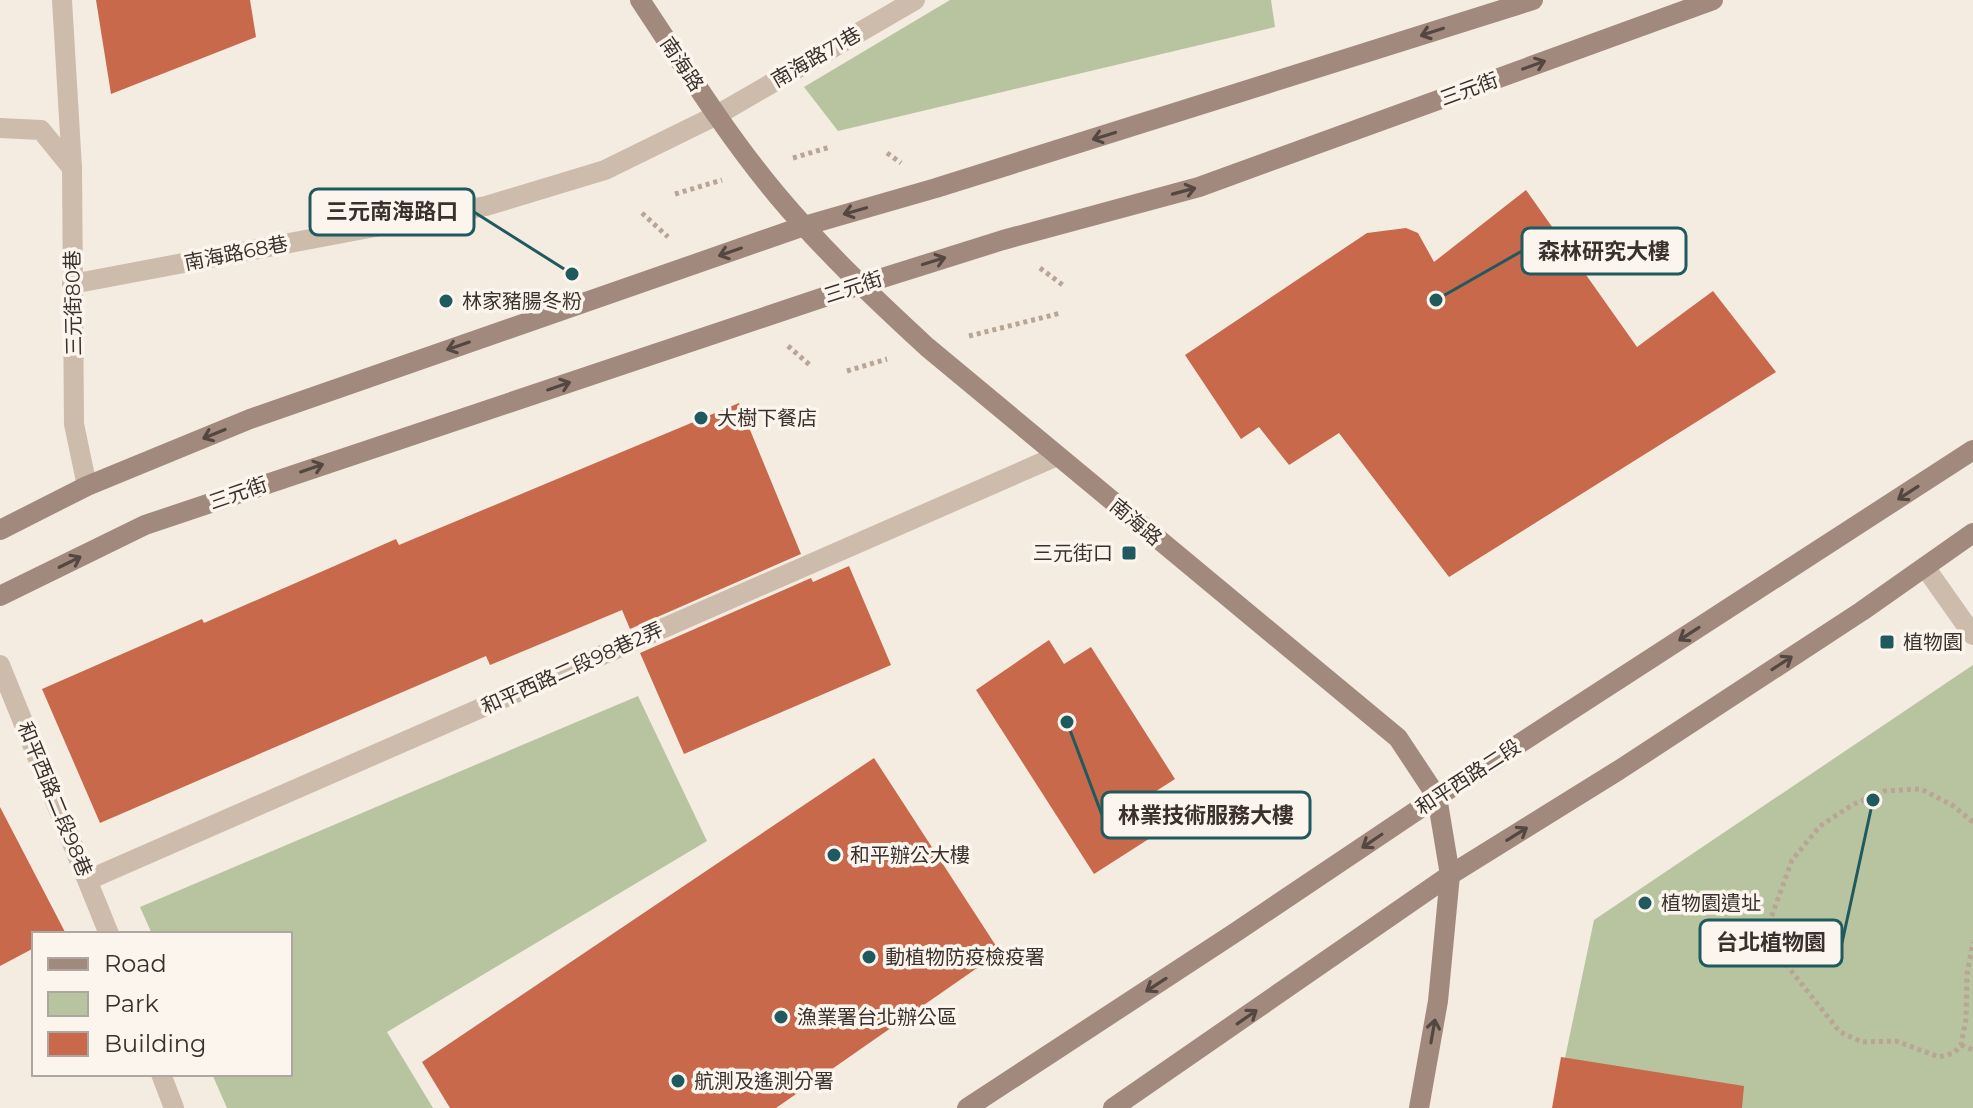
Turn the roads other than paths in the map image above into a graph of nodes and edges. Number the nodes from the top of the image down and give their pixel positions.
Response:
1 (62, 0) edge
2 (640, 0) edge
3 (915, 0) edge
4 (1533, 0) edge
5 (1713, 0) edge
6 (717, 115) junction
7 (0, 128) edge
8 (72, 168) junction
9 (804, 226) junction
10 (72, 284) junction
11 (860, 285) junction
12 (1973, 450) edge
13 (1057, 456) junction
14 (87, 486) junction
15 (0, 530) edge
16 (1973, 533) edge
17 (1925, 567) junction
18 (0, 596) edge
19 (1973, 635) edge
20 (0, 665) edge
21 (1437, 797) junction
22 (1450, 875) junction
23 (88, 880) junction
24 (108, 932) edge
25 (162, 1076) edge
26 (174, 1108) edge
27 (967, 1108) edge
28 (1113, 1108) edge
29 (1419, 1108) edge

1 - 8 street, 三元街80巷
2 - 6 street, 南海路
3 - 6 street, 南海路71巷
4 -> 9 street
11 -> 5 street, 三元街
6 - 9 street, 南海路
6 - 10 street, 南海路68巷
7 - 8 street
8 - 10 street, 三元街80巷
9 - 11 street, 南海路
9 -> 14 street
10 - 14 street, 三元街80巷
11 - 13 street, 南海路
18 -> 11 street, 三元街
12 -> 21 street, 和平西路二段
13 - 21 street, 南海路
13 - 23 street, 和平西路二段98巷2弄
14 - 15 street
16 - 17 street
17 - 19 street
22 -> 17 street
20 - 23 street, 和平西路二段98巷
21 - 22 street, 南海路
21 -> 27 street, 和平西路二段
28 -> 22 street
29 -> 22 street, 南海路
23 - 24 street, 和平西路二段98巷
25 - 26 street

